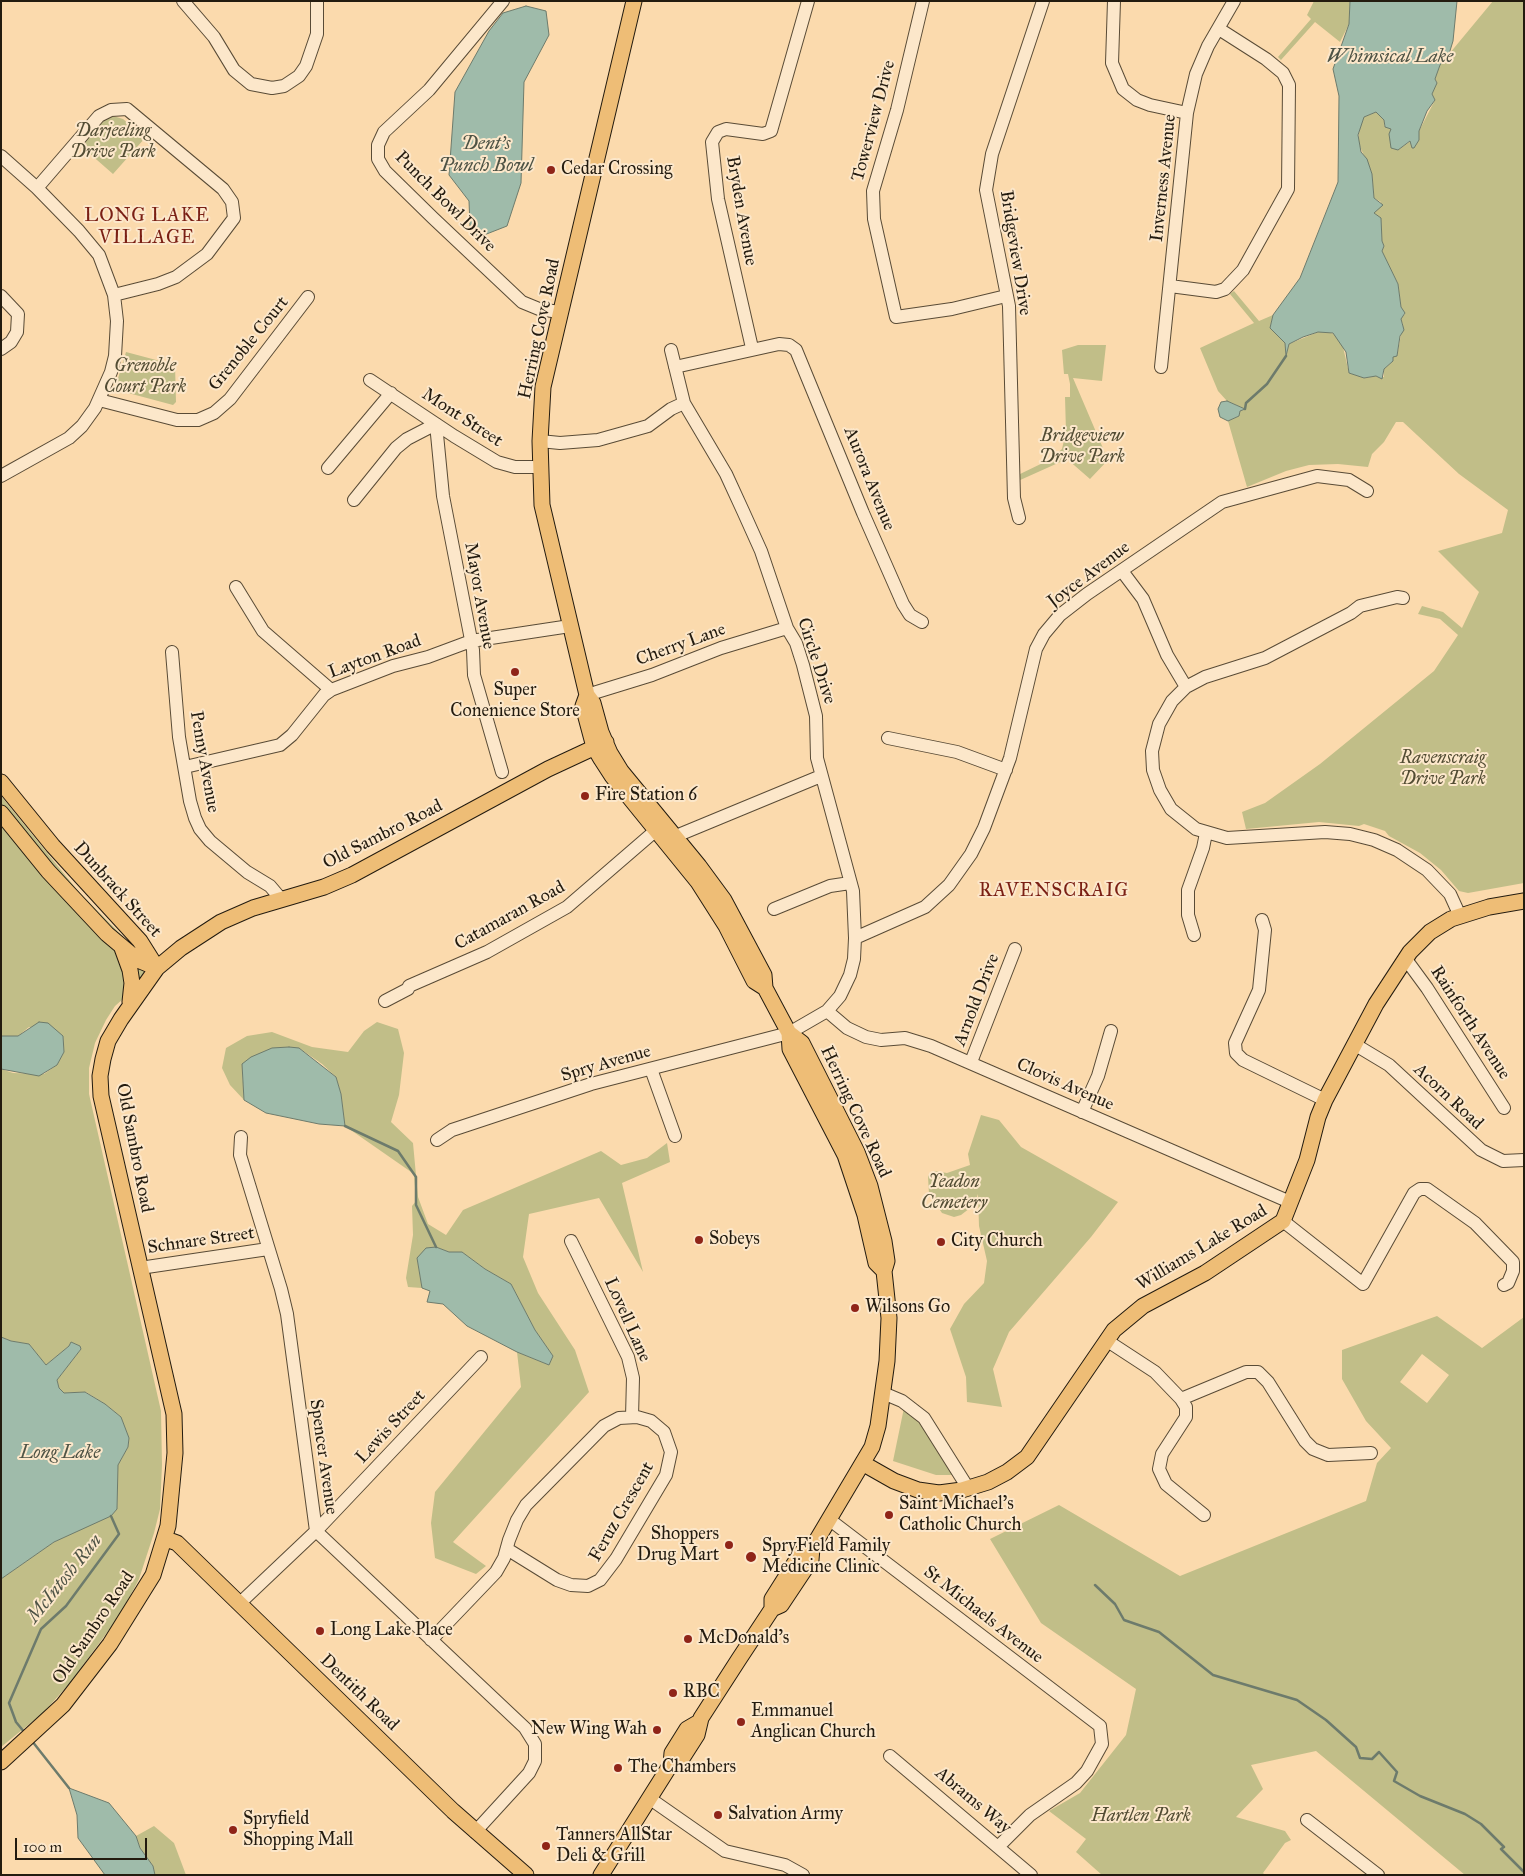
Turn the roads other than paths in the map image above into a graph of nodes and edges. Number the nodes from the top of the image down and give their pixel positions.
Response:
1 (183, 1) edge
2 (317, 1) edge
3 (503, 1) edge
4 (634, 1) edge
5 (808, 1) edge
6 (923, 1) edge
7 (1043, 1) edge
8 (1114, 1) edge
9 (1234, 1) edge
10 (1220, 29) junction
11 (1187, 113) junction
12 (1, 156) edge
13 (39, 186) junction
14 (1170, 286) junction
15 (114, 295) junction
16 (1, 296) edge
17 (1006, 296) junction
18 (308, 297) dead end
19 (560, 312) junction
20 (752, 348) junction
21 (1, 349) edge
22 (671, 350) dead end
23 (675, 367) junction
24 (1161, 367) dead end
25 (370, 380) dead end
26 (391, 393) junction
27 (99, 400) junction
28 (684, 403) junction
29 (436, 424) junction
30 (540, 441) junction
31 (328, 468) dead end
32 (541, 468) junction
33 (1, 476) edge
34 (1367, 491) dead end
35 (354, 500) dead end
36 (1019, 518) dead end
37 (1122, 571) junction
38 (236, 587) dead end
39 (1403, 598) dead end
40 (922, 622) dead end
41 (570, 626) junction
42 (787, 628) junction
43 (471, 641) junction
44 (172, 652) dead end
45 (1186, 687) junction
46 (332, 690) junction
47 (587, 695) junction
48 (888, 738) dead end
49 (600, 745) junction
50 (185, 767) junction
51 (1006, 770) junction
52 (502, 772) dead end
53 (821, 776) junction
54 (1, 782) edge
55 (1, 813) edge
56 (660, 827) junction
57 (1206, 833) junction
58 (676, 836) junction
59 (850, 883) junction
60 (281, 899) junction
61 (1524, 901) edge
62 (774, 909) dead end
63 (1460, 916) junction
64 (1262, 920) dead end
65 (1194, 935) dead end
66 (855, 938) junction
67 (122, 948) junction
68 (1015, 949) dead end
69 (1405, 958) junction
70 (157, 968) junction
71 (765, 988) junction
72 (384, 1001) dead end
73 (130, 1005) junction
74 (827, 1011) junction
75 (1111, 1030) dead end
76 (789, 1033) junction
77 (1354, 1044) junction
78 (971, 1062) junction
79 (651, 1069) junction
80 (1325, 1100) junction
81 (1504, 1108) dead end
82 (1082, 1112) junction
83 (675, 1136) dead end
84 (241, 1137) dead end
85 (437, 1140) dead end
86 (1524, 1160) edge
87 (1290, 1202) junction
88 (1283, 1220) junction
89 (571, 1241) dead end
90 (268, 1249) junction
91 (140, 1268) junction
92 (1504, 1285) dead end
93 (1106, 1340) junction
94 (481, 1357) dead end
95 (883, 1393) junction
96 (1182, 1399) junction
97 (632, 1417) junction
98 (1371, 1453) dead end
99 (864, 1464) junction
100 (968, 1488) junction
101 (1204, 1515) dead end
102 (830, 1520) junction
103 (316, 1531) junction
104 (166, 1539) junction
105 (507, 1549) junction
106 (240, 1603) junction
107 (431, 1640) junction
108 (890, 1756) dead end
109 (1, 1762) edge
110 (649, 1798) junction
111 (1307, 1820) dead end
112 (475, 1832) junction
113 (999, 1846) junction
114 (603, 1873) edge
115 (526, 1875) edge
116 (803, 1875) edge
117 (1031, 1875) edge
118 (1378, 1875) edge

1 - 2 street
3 - 19 street, Punch Bowl Drive
4 - 19 main road, Herring Cove Road
5 - 20 street, Bryden Avenue
6 - 17 street, Towerview Drive
7 - 17 street, Bridgeview Drive
8 - 11 street
9 - 10 street, Inverness Avenue
10 - 11 street, Inverness Avenue
10 - 14 street
11 - 14 street, Inverness Avenue
12 - 13 street
13 - 15 street
13 - 15 street
14 - 24 street, Inverness Avenue
15 - 27 street
16 - 21 street
17 - 36 street, Bridgeview Drive
18 - 27 street, Grenoble Court
19 - 30 main road, Herring Cove Road
20 - 23 street
20 - 40 street, Aurora Avenue
22 - 23 street, Circle Drive
23 - 28 street, Circle Drive
25 - 26 street, Mont Street
26 - 29 street, Mont Street
26 - 31 street
27 - 33 street
28 - 30 street
28 - 42 street, Circle Drive
29 - 32 street, Mont Street
29 - 35 street
29 - 43 street, Mayor Avenue
30 - 32 main road, Herring Cove Road
32 - 41 main road, Herring Cove Road
34 - 37 street, Joyce Avenue
37 - 45 street
37 - 51 street, Joyce Avenue
38 - 46 street
39 - 45 street
41 - 43 street, Layton Road
41 - 47 main road, Herring Cove Road
42 - 47 street, Cherry Lane
42 - 53 street, Circle Drive
43 - 46 street, Layton Road
43 - 52 street, Mayor Avenue
44 - 50 street, Penny Avenue
45 - 57 street
46 - 50 street, Layton Road
47 - 49 main road, Herring Cove Road
48 - 51 street
49 - 56 main road, Herring Cove Road
49 - 60 main road, Old Sambro Road
50 - 60 street, Penny Avenue
51 - 66 street, Joyce Avenue
53 - 58 street
53 - 59 street, Circle Drive
54 - 70 main road, Dunbrack Street
55 - 67 main road, Dunbrack Street
56 - 58 main road, Herring Cove Road
56 - 71 main road, Herring Cove Road
56 - 72 street, Catamaran Road
57 - 63 street
57 - 65 street
58 - 71 main road, Herring Cove Road
59 - 62 street
59 - 66 street, Circle Drive
60 - 70 main road, Old Sambro Road
61 - 63 main road, Williams Lake Road
63 - 69 main road, Williams Lake Road
64 - 80 street
66 - 74 street, Circle Drive
67 - 70 main road, Dunbrack Street
67 - 73 main road
68 - 78 street, Arnold Drive
69 - 77 main road, Williams Lake Road
69 - 81 street, Rainforth Avenue
70 - 73 main road, Old Sambro Road
71 - 76 main road, Herring Cove Road
73 - 91 main road, Old Sambro Road
74 - 76 street, Circle Drive
74 - 78 street, Clovis Avenue
75 - 82 street
76 - 79 street, Spry Avenue
76 - 95 main road, Herring Cove Road
77 - 80 main road, Williams Lake Road
77 - 86 street, Acorn Road
78 - 82 street, Clovis Avenue
79 - 83 street
79 - 85 street, Spry Avenue
80 - 87 main road, Williams Lake Road
82 - 87 street, Clovis Avenue
84 - 90 street, Spencer Avenue
87 - 88 main road, Williams Lake Road
88 - 92 street
88 - 93 main road, Williams Lake Road
89 - 97 street, Lovell Lane
90 - 91 street, Schnare Street
90 - 103 street, Spencer Avenue
91 - 104 main road, Old Sambro Road
93 - 96 street
93 - 100 main road, Williams Lake Road
94 - 103 street, Lewis Street
95 - 99 main road, Herring Cove Road
95 - 100 street
96 - 98 street
96 - 101 street
97 - 105 street
97 - 105 street, Feruz Crescent
99 - 100 main road, Williams Lake Road
99 - 102 main road, Herring Cove Road
102 - 110 main road, Herring Cove Road
102 - 113 street, St Michaels Avenue
103 - 106 street, Lewis Street
103 - 107 street, Spencer Avenue
104 - 106 main road, Dentith Road
104 - 109 main road, Old Sambro Road
105 - 107 street
106 - 112 main road, Dentith Road
107 - 112 street, Spencer Avenue
108 - 113 street, Abrams Way
110 - 114 main road, Herring Cove Road
110 - 116 street
111 - 118 street
112 - 115 main road, Dentith Road
113 - 117 street, Abrams Way

